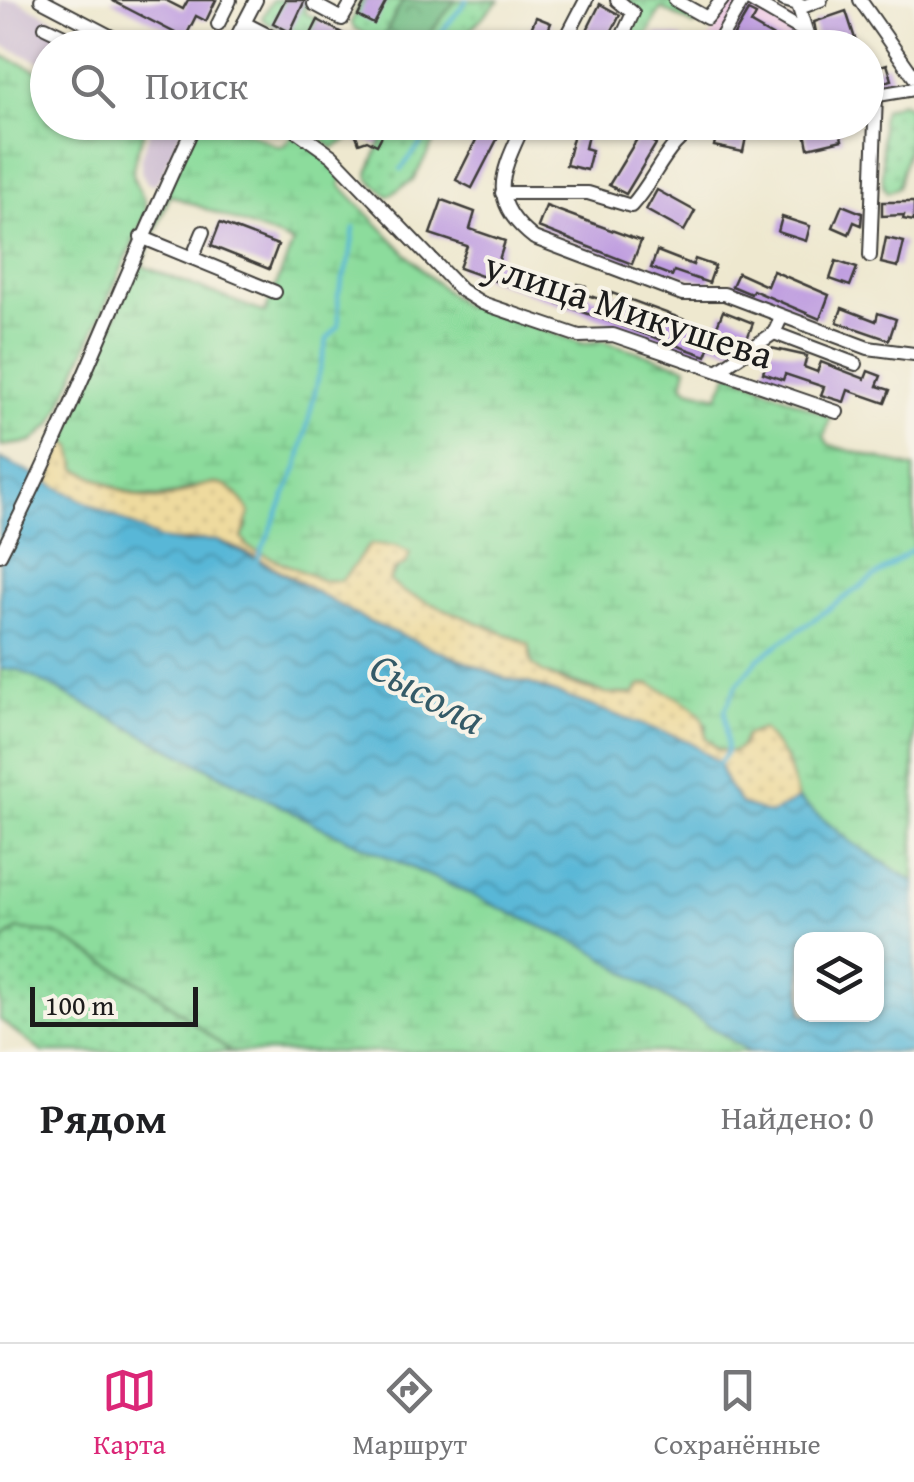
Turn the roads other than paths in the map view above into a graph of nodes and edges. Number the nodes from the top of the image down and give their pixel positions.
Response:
1 (41, 0) edge
2 (230, 0) edge
3 (256, 0) edge
4 (317, 0) edge
5 (353, 0) edge
6 (586, 0) edge
7 (617, 0) edge
8 (674, 0) edge
9 (722, 0) edge
10 (747, 0) edge
11 (821, 0) edge
12 (860, 0) edge
13 (791, 2) edge
14 (244, 22) junction
15 (218, 24) dead end
16 (44, 27) dead end
17 (50, 30) edge
18 (96, 30) edge
19 (240, 30) edge
20 (259, 30) edge
21 (570, 30) edge
22 (625, 30) edge
23 (726, 30) edge
24 (793, 30) edge
25 (804, 30) edge
26 (881, 30) edge
27 (884, 35) edge
28 (914, 78) edge
29 (914, 89) edge
30 (884, 94) edge
31 (187, 140) edge
32 (309, 140) edge
33 (518, 140) edge
34 (676, 140) edge
35 (871, 140) edge
36 (502, 193) junction
37 (203, 232) dead end
38 (141, 237) junction
39 (870, 256) dead end
40 (192, 258) junction
41 (274, 292) dead end
42 (781, 318) junction
43 (774, 333) junction
44 (914, 354) edge
45 (856, 364) dead end
46 (719, 370) junction
47 (838, 412) dead end
48 (0, 555) edge

1 - 18 street
2 - 15 street
3 - 14 street
4 - 5 street
6 - 21 street
7 - 22 street
8 - 9 street
10 - 23 street
10 - 24 street
11 - 13 street
12 - 26 street
13 - 25 street
14 - 19 street
14 - 20 street
16 - 17 street
27 - 28 street
29 - 30 street
31 - 38 street
32 - 46 street, улица Микушева
33 - 36 street
34 - 36 street
35 - 39 street
36 - 42 street
37 - 40 street
38 - 40 street
38 - 48 street
40 - 41 street
42 - 43 street
42 - 44 street
43 - 45 street
43 - 46 street
46 - 47 street, улица Микушева

